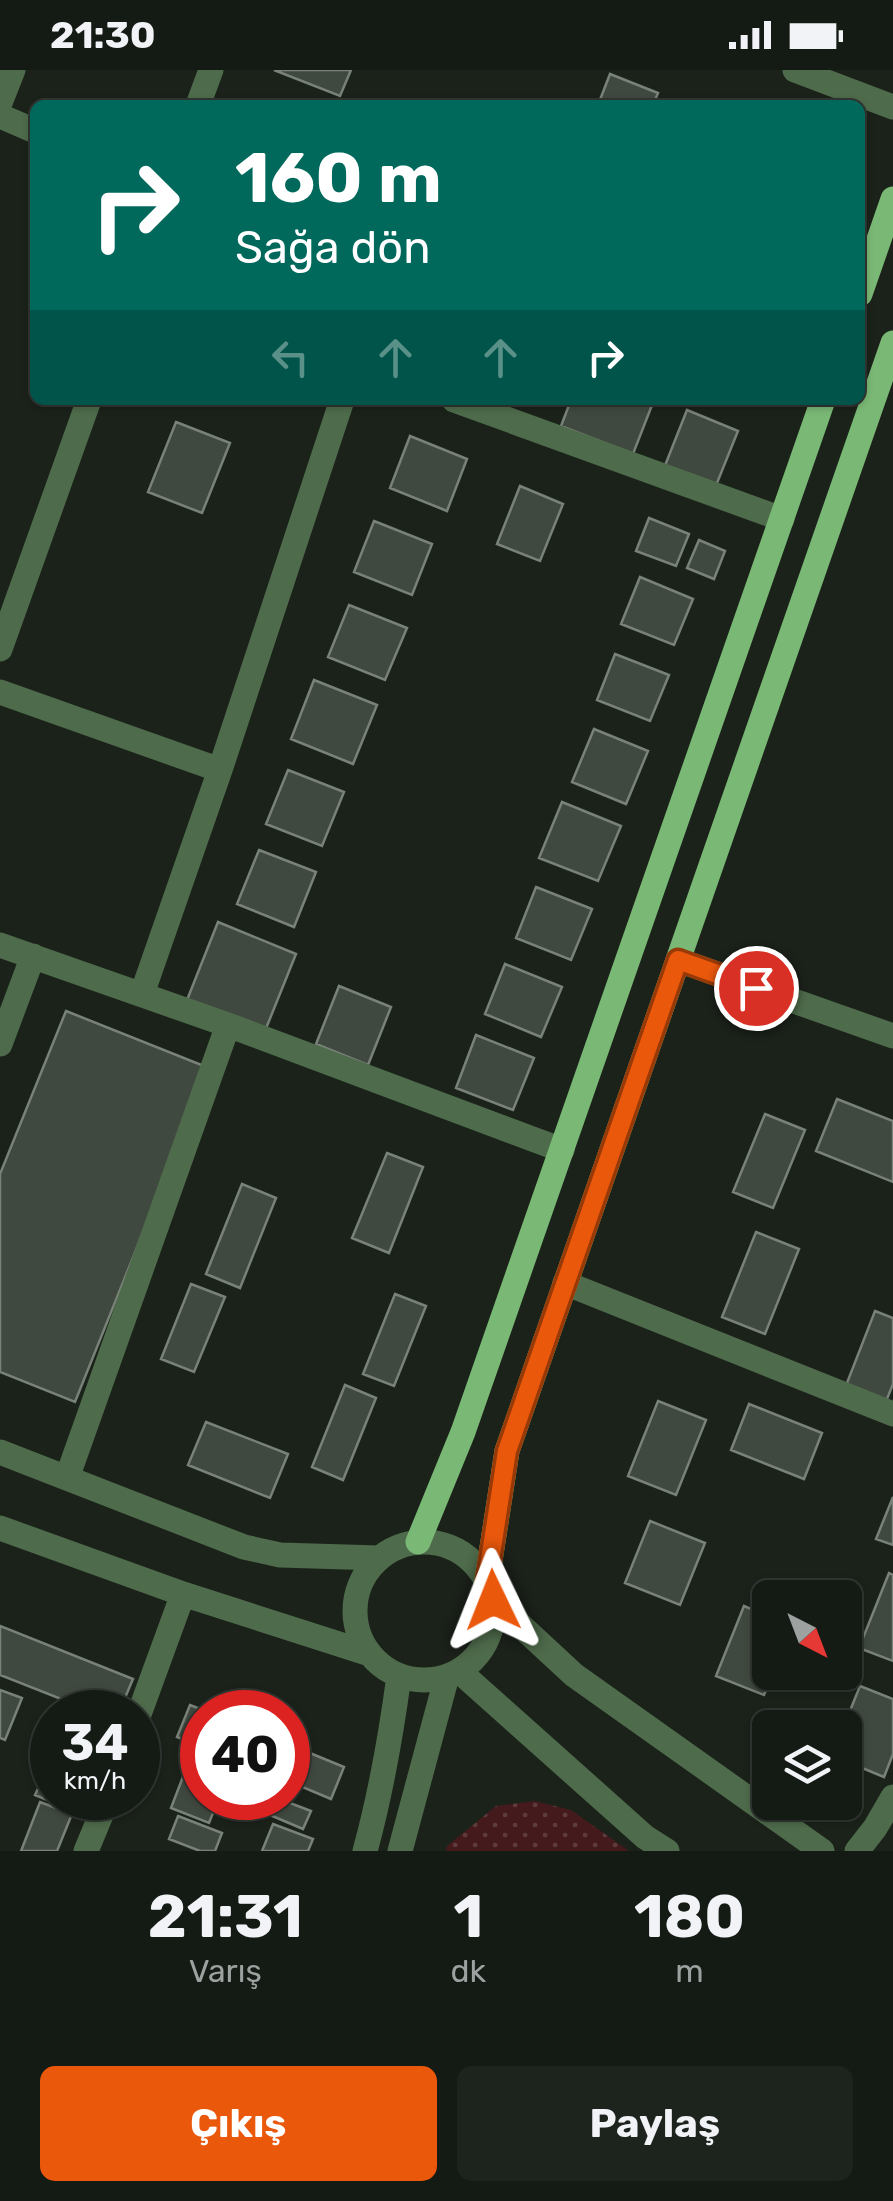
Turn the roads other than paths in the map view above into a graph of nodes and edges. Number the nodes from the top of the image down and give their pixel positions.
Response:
1 (13, 70) edge
2 (211, 70) edge
3 (795, 70) edge
4 (200, 100) edge
5 (0, 103) edge
6 (893, 107) edge
7 (0, 116) edge
8 (30, 129) edge
9 (893, 199) edge
10 (865, 280) edge
11 (893, 343) edge
12 (88, 405) edge
13 (340, 405) edge
14 (468, 405) edge
15 (821, 405) edge
16 (782, 519) junction
17 (0, 649) edge
18 (0, 692) edge
19 (220, 770) junction
20 (0, 945) edge
21 (33, 956) junction
22 (678, 960) junction
23 (142, 994) junction
24 (228, 1025) junction
25 (893, 1036) edge
26 (0, 1044) edge
27 (562, 1150) junction
28 (565, 1284) junction
29 (893, 1414) edge
30 (0, 1452) edge
31 (67, 1478) junction
32 (0, 1528) edge
33 (418, 1542) junction
34 (380, 1558) junction
35 (490, 1590) junction
36 (183, 1594) junction
37 (370, 1654) junction
38 (453, 1673) junction
39 (399, 1676) junction
40 (148, 1690) edge
41 (893, 1797) edge
42 (102, 1820) edge
43 (93, 1849) edge
44 (365, 1851) edge
45 (400, 1851) edge
46 (667, 1851) edge
47 (822, 1851) edge
48 (857, 1851) edge

1 - 5 street
2 - 4 street
3 - 6 street
7 - 8 street
9 - 10 main road
11 - 22 main road
12 - 17 street
13 - 19 street
14 - 16 street
15 - 16 main road
16 - 27 main road
18 - 19 street
19 - 23 street
20 - 21 street
21 - 23 street
21 - 26 street
22 - 25 street
22 - 28 main road
23 - 24 street
24 - 27 street
24 - 31 street
27 - 33 main road
28 - 29 street
28 - 35 main road
30 - 31 street
31 - 34 street
32 - 36 street
33 - 34 street
33 - 35 street
34 - 37 street
35 - 38 street
35 - 47 street
36 - 37 street
36 - 40 street
37 - 39 street
38 - 39 street
38 - 45 street
38 - 46 street
39 - 44 street
41 - 48 street
42 - 43 street

